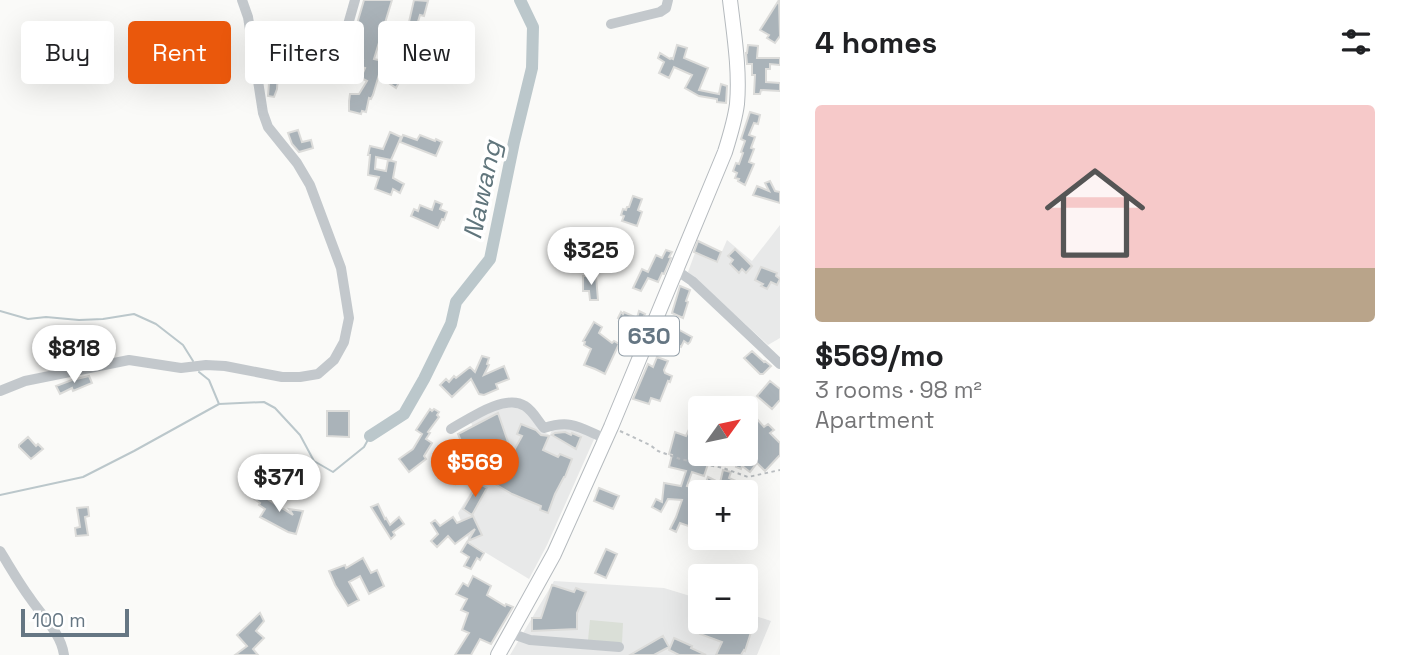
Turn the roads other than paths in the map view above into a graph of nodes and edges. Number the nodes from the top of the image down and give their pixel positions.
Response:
1 (242, 0) edge
2 (355, 0) edge
3 (668, 0) edge
4 (730, 0) edge
5 (349, 21) edge
6 (611, 24) dead end
7 (676, 270) junction
8 (780, 364) edge
9 (0, 391) edge
10 (451, 429) dead end
11 (608, 433) junction
12 (0, 551) edge
13 (510, 633) junction
14 (619, 647) dead end
15 (64, 655) edge
16 (498, 655) edge

1 - 9 street
2 - 5 street
3 - 6 street
4 - 7 main road, 630
7 - 8 street
7 - 11 main road, 630
10 - 11 street
11 - 13 main road, 630
12 - 15 street
13 - 14 street
13 - 16 main road, 630

